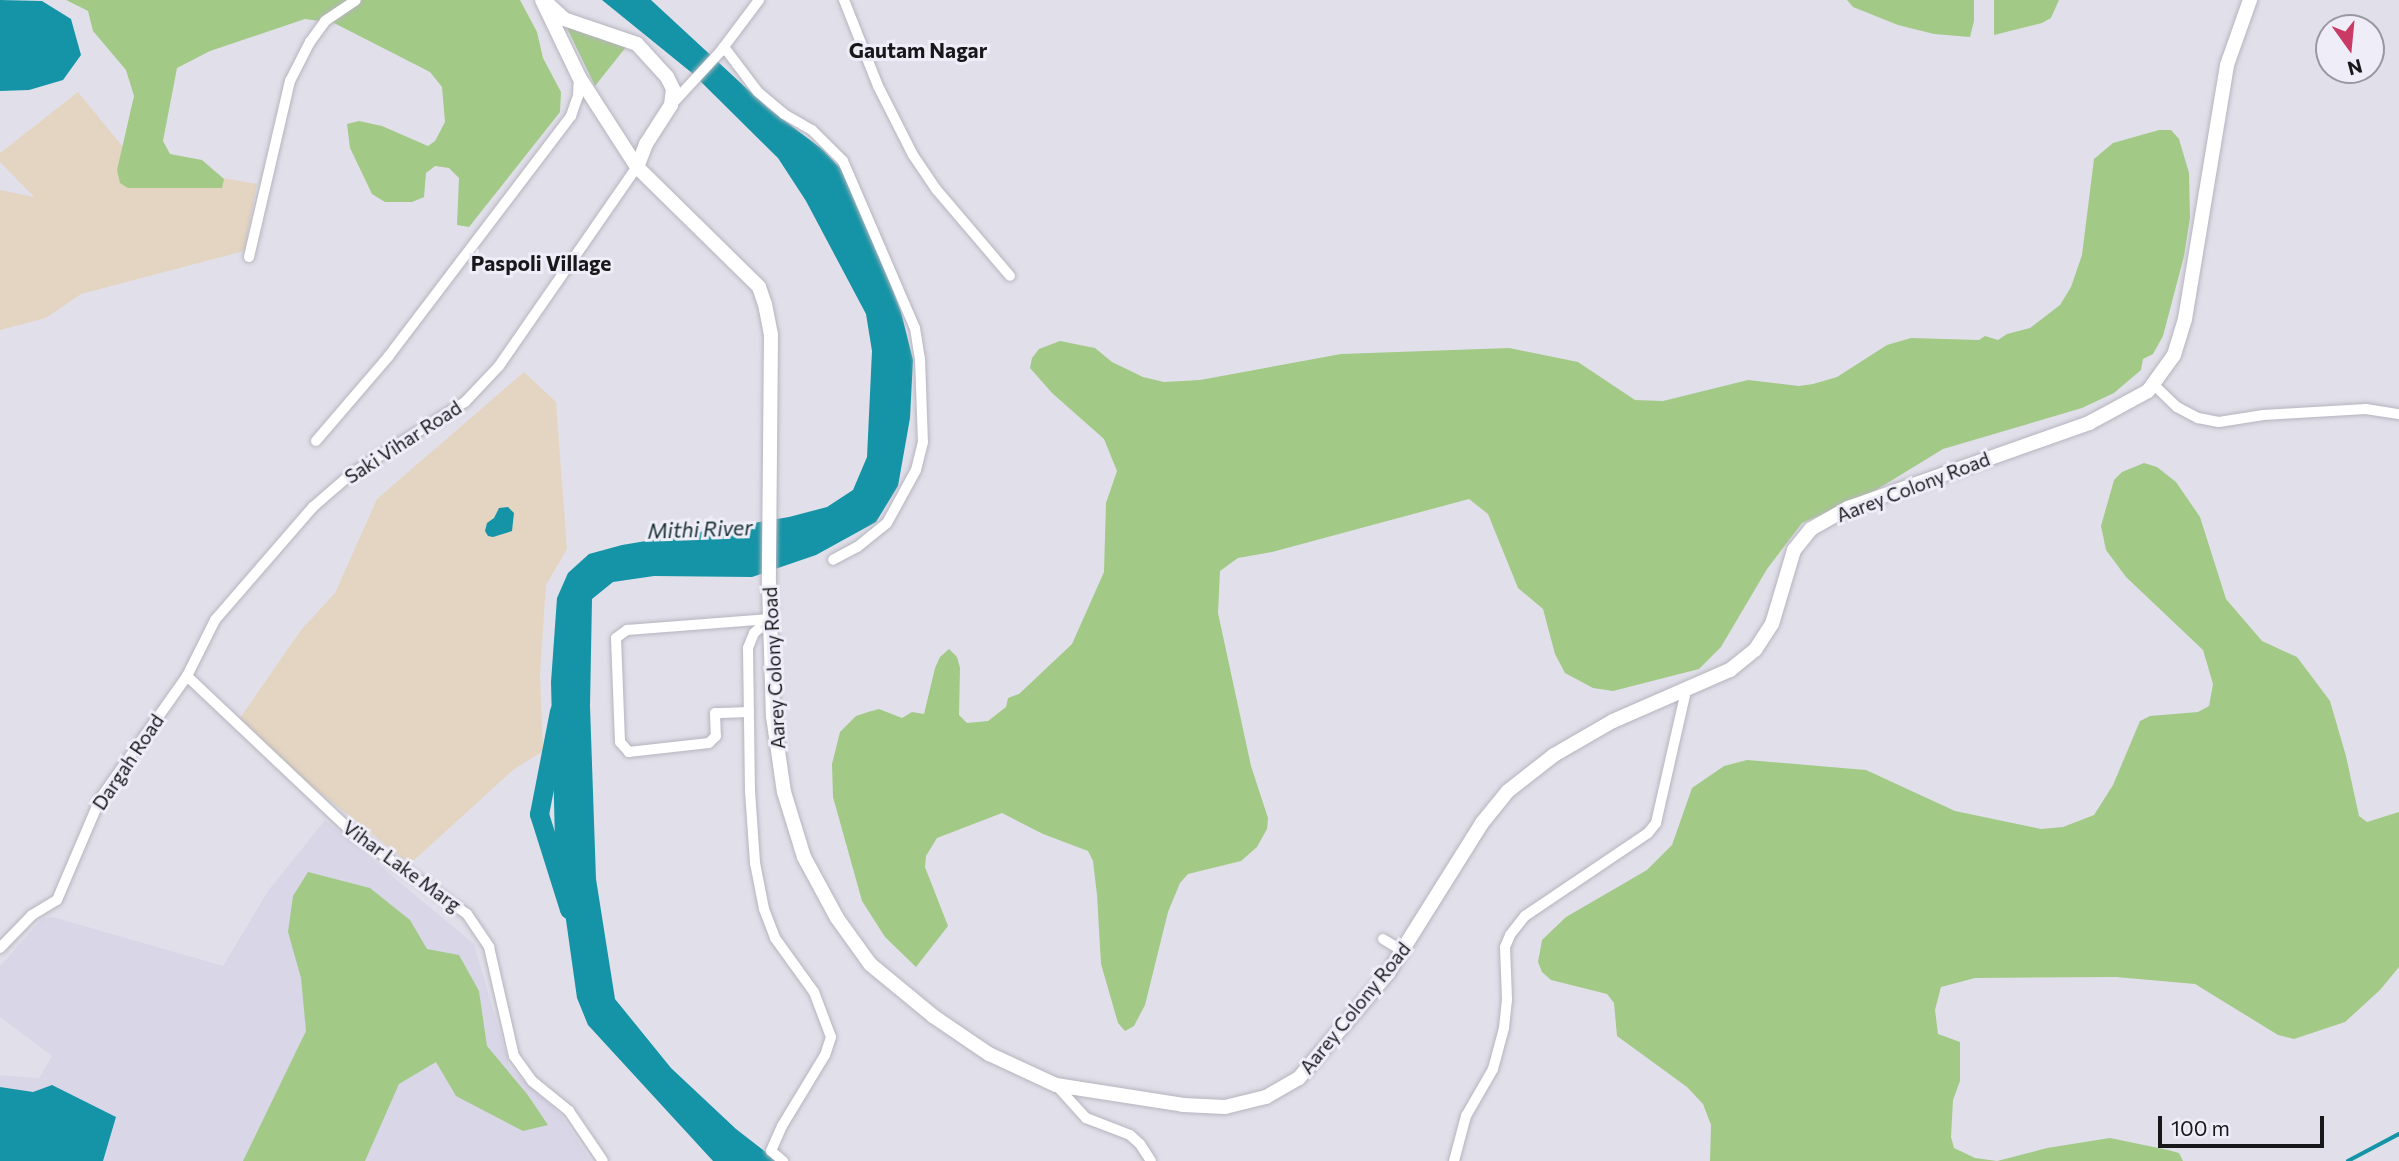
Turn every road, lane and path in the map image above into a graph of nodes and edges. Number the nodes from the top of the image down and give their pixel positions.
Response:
1 (356, 0) edge
2 (543, 0) edge
3 (759, 0) edge
4 (844, 0) edge
5 (2250, 0) edge
6 (722, 50) junction
7 (579, 77) junction
8 (671, 105) junction
9 (637, 167) junction
10 (249, 257) dead end
11 (1010, 276) dead end
12 (2153, 384) junction
13 (2399, 414) edge
14 (316, 441) dead end
15 (833, 560) dead end
16 (770, 619) junction
17 (187, 676) junction
18 (1686, 691) junction
19 (749, 712) junction
20 (1383, 939) dead end
21 (0, 948) edge
22 (1403, 951) junction
23 (1056, 1085) junction
24 (603, 1161) edge
25 (783, 1161) edge
26 (1151, 1161) edge
27 (1454, 1161) edge

1 - 10 street
2 - 7 main road, Aarey Colony Road
2 - 8 main road
3 - 6 street
4 - 11 street
5 - 12 main road, Aarey Colony Road
6 - 8 street
6 - 15 street
7 - 9 main road, Aarey Colony Road
7 - 14 street
8 - 9 main road, Saki Vihar Road
9 - 16 main road, Aarey Colony Road
9 - 17 street, Saki Vihar Road
12 - 13 street
12 - 18 main road, Aarey Colony Road
16 - 19 street
16 - 19 street
16 - 23 main road, Aarey Colony Road
17 - 21 street, Dargah Road
17 - 24 street, Vihar Lake Marg
18 - 22 main road, Aarey Colony Road
18 - 27 street
19 - 25 street
20 - 22 street
22 - 23 main road, Aarey Colony Road
23 - 26 street

